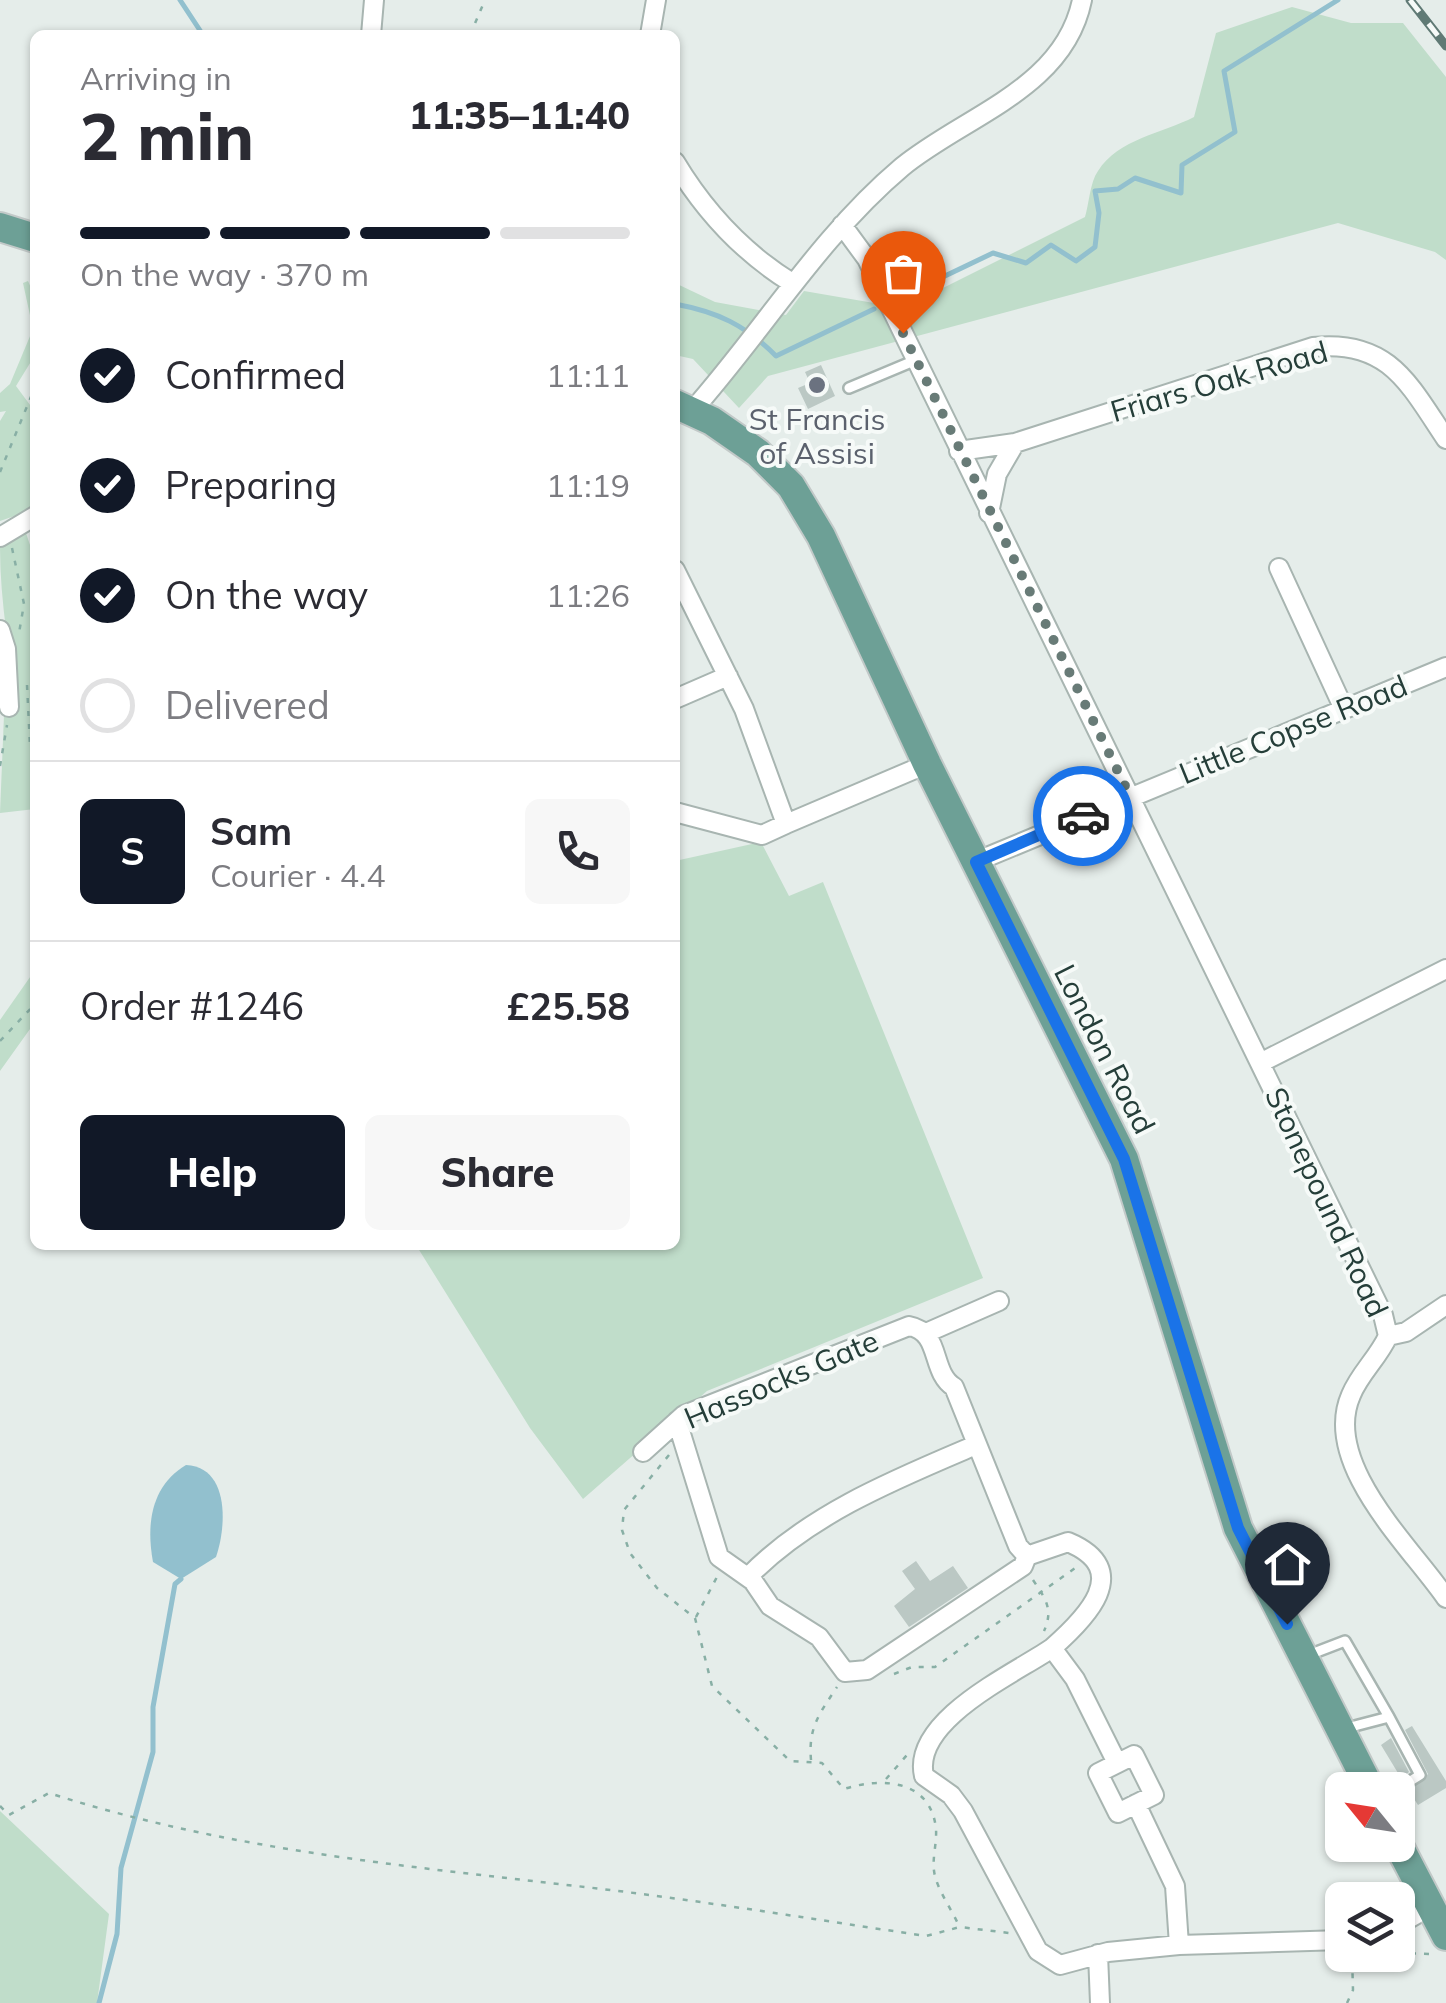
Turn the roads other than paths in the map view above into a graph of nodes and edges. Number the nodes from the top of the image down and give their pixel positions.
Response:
1 (374, 0) edge
2 (656, 0) edge
3 (1082, 0) edge
4 (372, 30) edge
5 (651, 30) edge
6 (680, 170) edge
7 (842, 225) junction
8 (0, 227) edge
9 (30, 236) edge
10 (792, 283) junction
11 (916, 360) junction
12 (849, 388) dead end
13 (684, 408) edge
14 (1446, 439) edge
15 (1014, 443) junction
16 (958, 450) junction
17 (988, 514) junction
18 (30, 519) edge
19 (0, 537) edge
20 (1279, 568) dead end
21 (680, 580) edge
22 (0, 630) edge
23 (1446, 667) edge
24 (728, 676) junction
25 (680, 697) edge
26 (8, 707) road end
27 (1343, 707) junction
28 (927, 764) junction
29 (1130, 796) junction
30 (680, 813) edge
31 (786, 824) junction
32 (976, 862) junction
33 (1446, 969) edge
34 (1262, 1062) junction
35 (999, 1301) dead end
36 (1446, 1305) edge
37 (926, 1333) junction
38 (1388, 1336) junction
39 (677, 1421) junction
40 (976, 1445) junction
41 (642, 1452) dead end
42 (1025, 1561) junction
43 (748, 1577) junction
44 (1446, 1598) edge
45 (1048, 1651) junction
46 (1303, 1656) junction
47 (1389, 1717) junction
48 (1340, 1730) junction
49 (1361, 1772) edge
50 (1415, 1778) edge
51 (1407, 1862) edge
52 (1430, 1907) junction
53 (1415, 1915) edge
54 (1446, 1936) edge
55 (1325, 1941) edge
56 (1179, 1945) junction
57 (1098, 1954) junction
58 (1100, 2003) edge

1 - 4 street
2 - 5 street
3 - 7 street
6 - 10 street
7 - 10 street
7 - 11 street, Stonepound Road
8 - 9 main road
10 - 13 street
11 - 12 lane
11 - 16 street, Stonepound Road
13 - 28 main road, London Road
14 - 15 street, Friars Oak Road
15 - 16 street, Friars Oak Road
15 - 17 street
16 - 17 street, Stonepound Road
17 - 29 street, Stonepound Road
18 - 19 street
20 - 27 street
21 - 24 street
22 - 26 street
23 - 27 street, Little Copse Road
24 - 25 street
24 - 31 street
27 - 29 street, Little Copse Road
28 - 31 street
28 - 32 main road, London Road
29 - 32 street, Little Copse Road
29 - 34 street, Stonepound Road
30 - 31 street
32 - 46 main road, London Road
33 - 34 street
34 - 38 street, Stonepound Road
35 - 37 street, Hassocks Gate
36 - 38 street
37 - 39 street, Hassocks Gate
37 - 40 street
38 - 44 street, Stonepound Road
39 - 41 street, Hassocks Gate
39 - 43 street
40 - 42 street
40 - 43 street
42 - 43 street
42 - 45 street
45 - 56 street
45 - 57 street
46 - 47 lane
46 - 48 main road, London Road
47 - 48 lane
47 - 50 lane
48 - 49 main road, London Road
51 - 52 main road
52 - 53 street
52 - 54 main road
55 - 56 street
56 - 57 street
57 - 58 street

